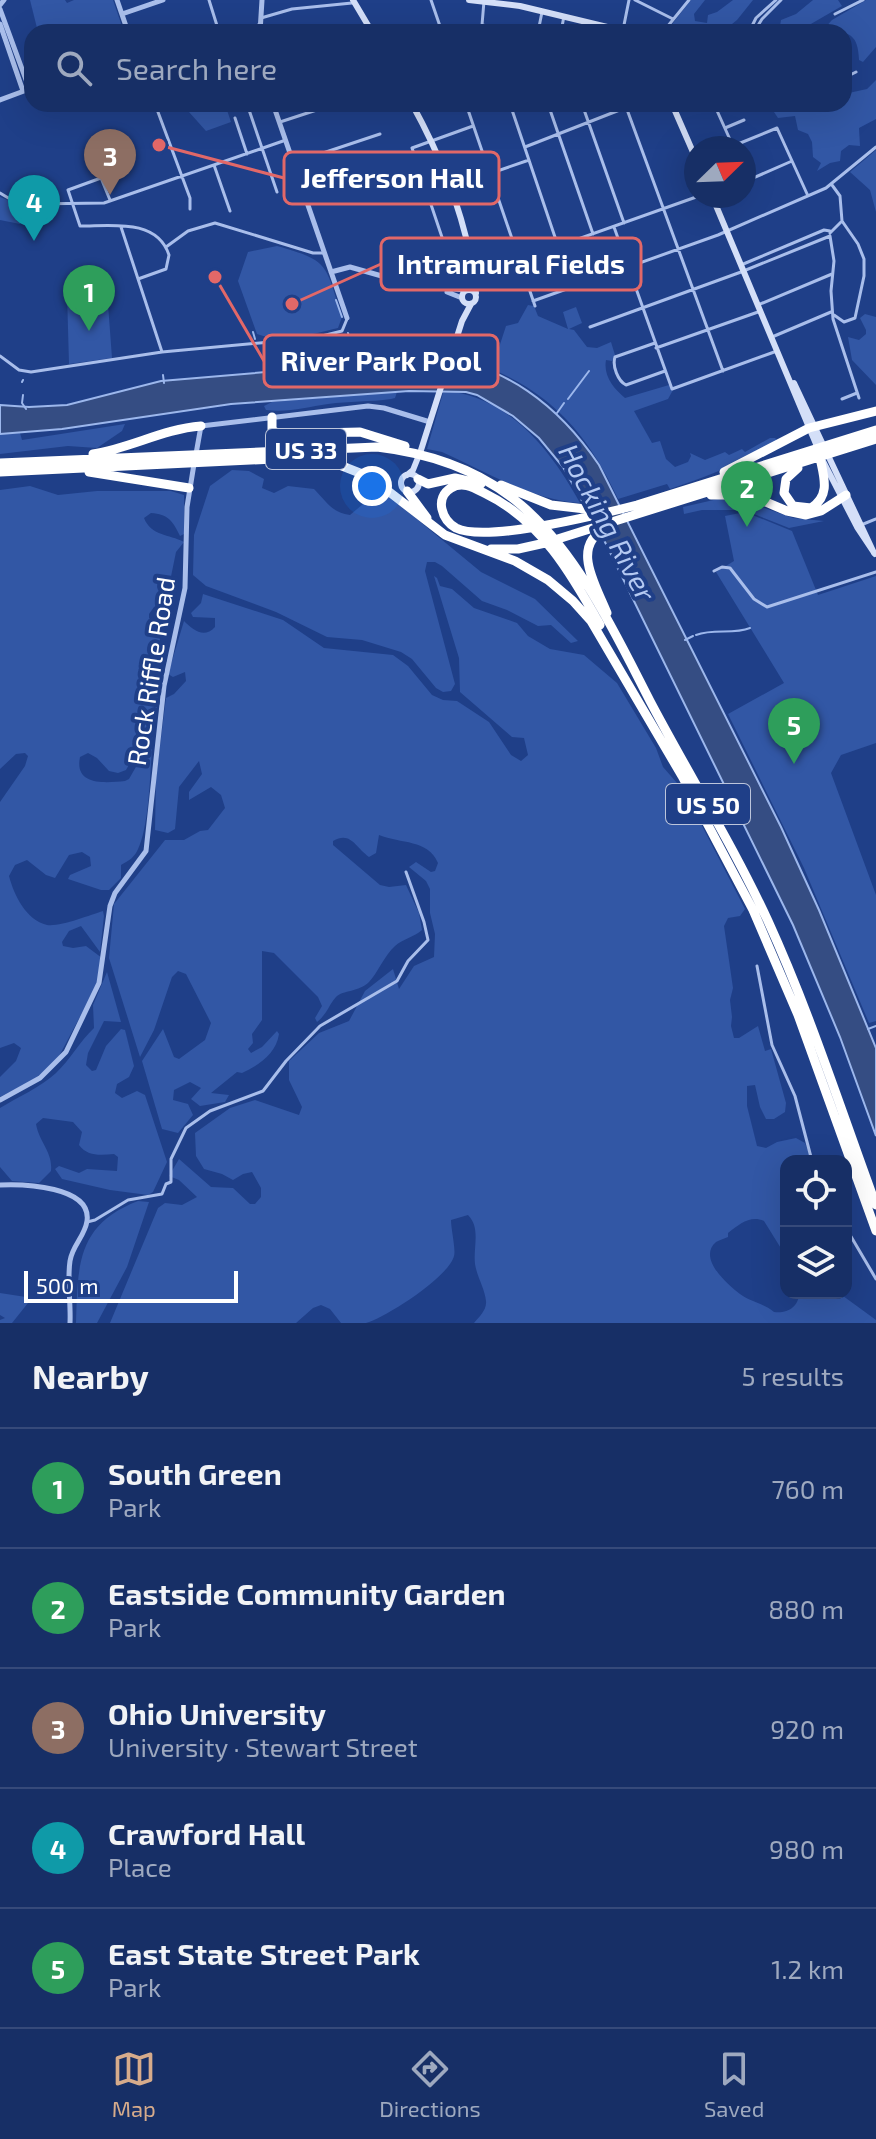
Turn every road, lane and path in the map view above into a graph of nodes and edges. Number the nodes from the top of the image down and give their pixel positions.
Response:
1 (4, 0) edge
2 (117, 0) edge
3 (163, 0) edge
4 (209, 0) edge
5 (262, 0) edge
6 (431, 0) edge
7 (469, 0) edge
8 (629, 0) edge
9 (635, 0) edge
10 (689, 0) edge
11 (779, 0) edge
12 (863, 0) edge
13 (354, 1) edge
14 (484, 1) edge
15 (520, 3) edge
16 (0, 10) edge
17 (542, 11) junction
18 (122, 14) junction
19 (835, 14) dead end
20 (564, 15) junction
21 (673, 19) junction
22 (261, 21) junction
23 (597, 23) joint
24 (0, 24) edge
25 (125, 24) edge
26 (216, 24) edge
27 (255, 24) edge
28 (261, 24) edge
29 (367, 24) edge
30 (439, 24) edge
31 (482, 24) edge
32 (540, 24) edge
33 (562, 24) edge
34 (601, 24) edge
35 (627, 24) edge
36 (669, 24) edge
37 (754, 24) edge
38 (856, 72) dead end
39 (852, 74) edge
40 (24, 78) edge
41 (24, 80) edge
42 (24, 91) edge
43 (0, 100) edge
44 (158, 112) edge
45 (250, 112) edge
46 (276, 112) edge
47 (311, 112) edge
48 (416, 112) edge
49 (469, 112) edge
50 (513, 112) edge
51 (551, 112) edge
52 (585, 112) edge
53 (612, 112) edge
54 (627, 112) edge
55 (677, 112) edge
56 (718, 112) edge
57 (235, 118) dead end
58 (744, 120) dead end
59 (280, 122) junction
60 (589, 123) junction
61 (474, 126) junction
62 (725, 128) junction
63 (380, 134) dead end
64 (558, 135) junction
65 (687, 136) edge
66 (727, 136) edge
67 (756, 136) edge
68 (285, 140) junction
69 (432, 140) junction
70 (525, 147) junction
71 (876, 147) edge
72 (262, 148) junction
73 (247, 154) junction
74 (438, 158) junction
75 (529, 160) junction
76 (793, 161) junction
77 (293, 163) junction
78 (214, 165) junction
79 (418, 166) junction
80 (490, 174) junction
81 (182, 176) junction
82 (756, 177) edge
83 (832, 185) junction
84 (449, 188) junction
85 (277, 192) dead end
86 (0, 193) edge
87 (428, 195) junction
88 (808, 196) junction
89 (110, 201) junction
90 (684, 201) edge
91 (307, 204) junction
92 (76, 205) junction
93 (665, 208) junction
94 (717, 208) edge
95 (190, 209) dead end
96 (230, 211) dead end
97 (842, 221) junction
98 (624, 223) junction
99 (121, 226) junction
100 (614, 227) junction
101 (727, 231) junction
102 (593, 234) junction
103 (830, 234) junction
104 (514, 246) junction
105 (558, 246) junction
106 (166, 247) junction
107 (679, 249) junction
108 (323, 253) junction
109 (483, 257) junction
110 (470, 258) junction
111 (519, 260) junction
112 (628, 267) junction
113 (742, 268) junction
114 (331, 272) junction
115 (833, 274) junction
116 (138, 279) junction
117 (527, 284) junction
118 (693, 289) junction
119 (442, 290) junction
120 (466, 290) junction
121 (476, 293) junction
122 (462, 299) junction
123 (533, 301) junction
124 (471, 304) junction
125 (535, 306) dead end
126 (642, 308) junction
127 (760, 308) junction
128 (833, 313) junction
129 (347, 318) joint
130 (462, 321) junction
131 (590, 327) dead end
132 (708, 330) junction
133 (772, 337) junction
134 (656, 345) junction
135 (778, 351) junction
136 (162, 352) junction
137 (0, 356) edge
138 (665, 371) junction
139 (723, 371) junction
140 (857, 390) junction
141 (859, 398) dead end
142 (842, 399) dead end
143 (876, 411) edge
144 (272, 417) junction
145 (430, 422) junction
146 (201, 426) junction
147 (812, 427) junction
148 (876, 430) edge
149 (876, 439) edge
150 (409, 450) junction
151 (421, 450) junction
152 (822, 452) junction
153 (203, 458) junction
154 (187, 459) junction
155 (46, 460) junction
156 (0, 463) edge
157 (58, 470) junction
158 (469, 471) junction
159 (0, 472) edge
160 (407, 475) junction
161 (418, 479) junction
162 (460, 485) junction
163 (189, 488) junction
164 (411, 491) junction
165 (684, 493) junction
166 (510, 496) junction
167 (842, 496) junction
168 (811, 508) junction
169 (638, 510) junction
170 (575, 514) junction
171 (876, 519) edge
172 (861, 525) junction
173 (587, 536) junction
174 (452, 538) junction
175 (468, 545) junction
176 (876, 555) edge
177 (714, 571) dead end
178 (876, 572) edge
179 (621, 645) junction
180 (682, 776) junction
181 (406, 872) dead end
182 (757, 966) dead end
183 (0, 1100) edge
184 (810, 1155) edge
185 (0, 1185) edge
186 (876, 1205) edge
187 (87, 1222) junction
188 (876, 1231) edge
189 (852, 1238) edge
190 (876, 1279) edge
191 (70, 1323) edge

1 - 16 street
2 - 18 street
3 - 18 street
4 - 26 street
5 - 22 street
6 - 30 street
7 - 14 main road
8 - 35 street
9 - 21 street
10 - 21 street
11 - 37 street
12 - 19 street
13 - 22 street
13 - 29 main road
14 - 15 main road
14 - 31 street
15 - 17 main road
16 - 40 street
17 - 20 main road
17 - 32 street
18 - 25 street
20 - 23 main road
20 - 33 street
21 - 36 street
22 - 27 street
22 - 28 street
23 - 34 main road
24 - 41 street
38 - 39 street
42 - 43 street
44 - 81 street
45 - 72 street
46 - 59 street
47 - 59 street
48 - 69 main road
49 - 61 street
50 - 70 street
51 - 64 street
52 - 60 street
53 - 60 street
54 - 93 street
55 - 65 main road
56 - 62 street
57 - 73 street
58 - 62 street
59 - 68 street
60 - 64 street
60 - 98 street
61 - 69 street
61 - 80 street
62 - 66 street
63 - 77 street
64 - 70 street
64 - 102 street
67 - 76 street
68 - 72 street
68 - 77 street
69 - 74 main road
69 - 79 street
70 - 75 street
71 - 83 street
72 - 73 street
72 - 85 street
73 - 78 street
74 - 79 street
74 - 84 main road
75 - 80 street
75 - 105 street
76 - 82 street
76 - 88 street
77 - 91 street
78 - 81 street
78 - 96 street
79 - 87 street
79 - 91 street
80 - 84 street
80 - 104 street
81 - 89 street
81 - 95 street
83 - 88 street
83 - 97 street
84 - 87 street
84 - 110 main road
86 - 92 street
87 - 110 street
88 - 101 street
89 - 92 street
89 - 92 street
90 - 93 street
91 - 108 street
92 - 99 street
93 - 98 street
93 - 107 street
94 - 101 main road
97 - 103 street
97 - 128 street
98 - 100 street
99 - 106 street
99 - 116 street
100 - 102 street
100 - 112 street
101 - 107 street
101 - 113 main road
102 - 105 street
103 - 113 street
103 - 115 street
104 - 109 street
104 - 111 street
105 - 111 street
106 - 108 street
106 - 116 street
107 - 112 street
107 - 118 street
108 - 114 street
109 - 110 street
109 - 117 street
110 - 120 main road
110 - 121 main road
111 - 117 street
112 - 123 street
112 - 126 street
113 - 118 street
113 - 127 main road
114 - 119 street
114 - 129 street
115 - 127 street
115 - 128 street
116 - 136 street
117 - 123 street
118 - 126 street
118 - 132 street
119 - 120 street
119 - 122 street
120 - 121 main road
120 - 122 main road
121 - 124 main road
122 - 124 main road
122 - 130 main road
123 - 125 street
124 - 130 main road
126 - 131 street
126 - 134 street
127 - 132 street
127 - 133 main road
128 - 133 street
128 - 140 street
129 - 136 street
130 - 145 main road
132 - 134 street
132 - 139 street
133 - 135 main road
134 - 138 street
134 - 138 street
135 - 139 street
135 - 147 main road
136 - 137 street
138 - 139 street
140 - 141 street
140 - 142 street
143 - 147 highway
144 - 145 street
144 - 146 street
144 - 150 highway
145 - 151 main road
146 - 155 highway
146 - 163 street, Rock Riffle Road
147 - 152 main road
147 - 165 highway
147 - 167 main road
148 - 152 highway, US 33
149 - 152 highway, US 33
150 - 153 highway, US 33
150 - 158 highway, US 33
151 - 160 main road
151 - 161 main road
152 - 165 highway, US 33
152 - 167 main road
152 - 168 highway
152 - 168 highway
153 - 154 highway, US 33
153 - 174 highway, US 33
154 - 155 highway, US 33
154 - 157 highway, US 33
155 - 156 highway, US 33
157 - 159 highway, US 33
157 - 163 highway
158 - 166 highway, US 50
158 - 170 highway, US 33
160 - 161 main road
160 - 164 main road
161 - 164 main road
161 - 166 highway
162 - 164 highway
162 - 170 highway
162 - 180 highway
163 - 183 street, Rock Riffle Road
164 - 174 highway
165 - 167 highway
165 - 169 highway, US 33
166 - 179 highway, US 50
167 - 168 highway
167 - 172 main road
167 - 176 main road
169 - 170 highway, US 33
169 - 173 highway
171 - 172 street
172 - 176 main road
173 - 175 highway, US 33
173 - 179 highway
174 - 175 highway, US 33
175 - 180 highway, US 50
177 - 178 street
179 - 186 highway, US 50
180 - 188 highway, US 50
181 - 187 street
182 - 184 street
185 - 187 street
187 - 191 street
189 - 190 street

